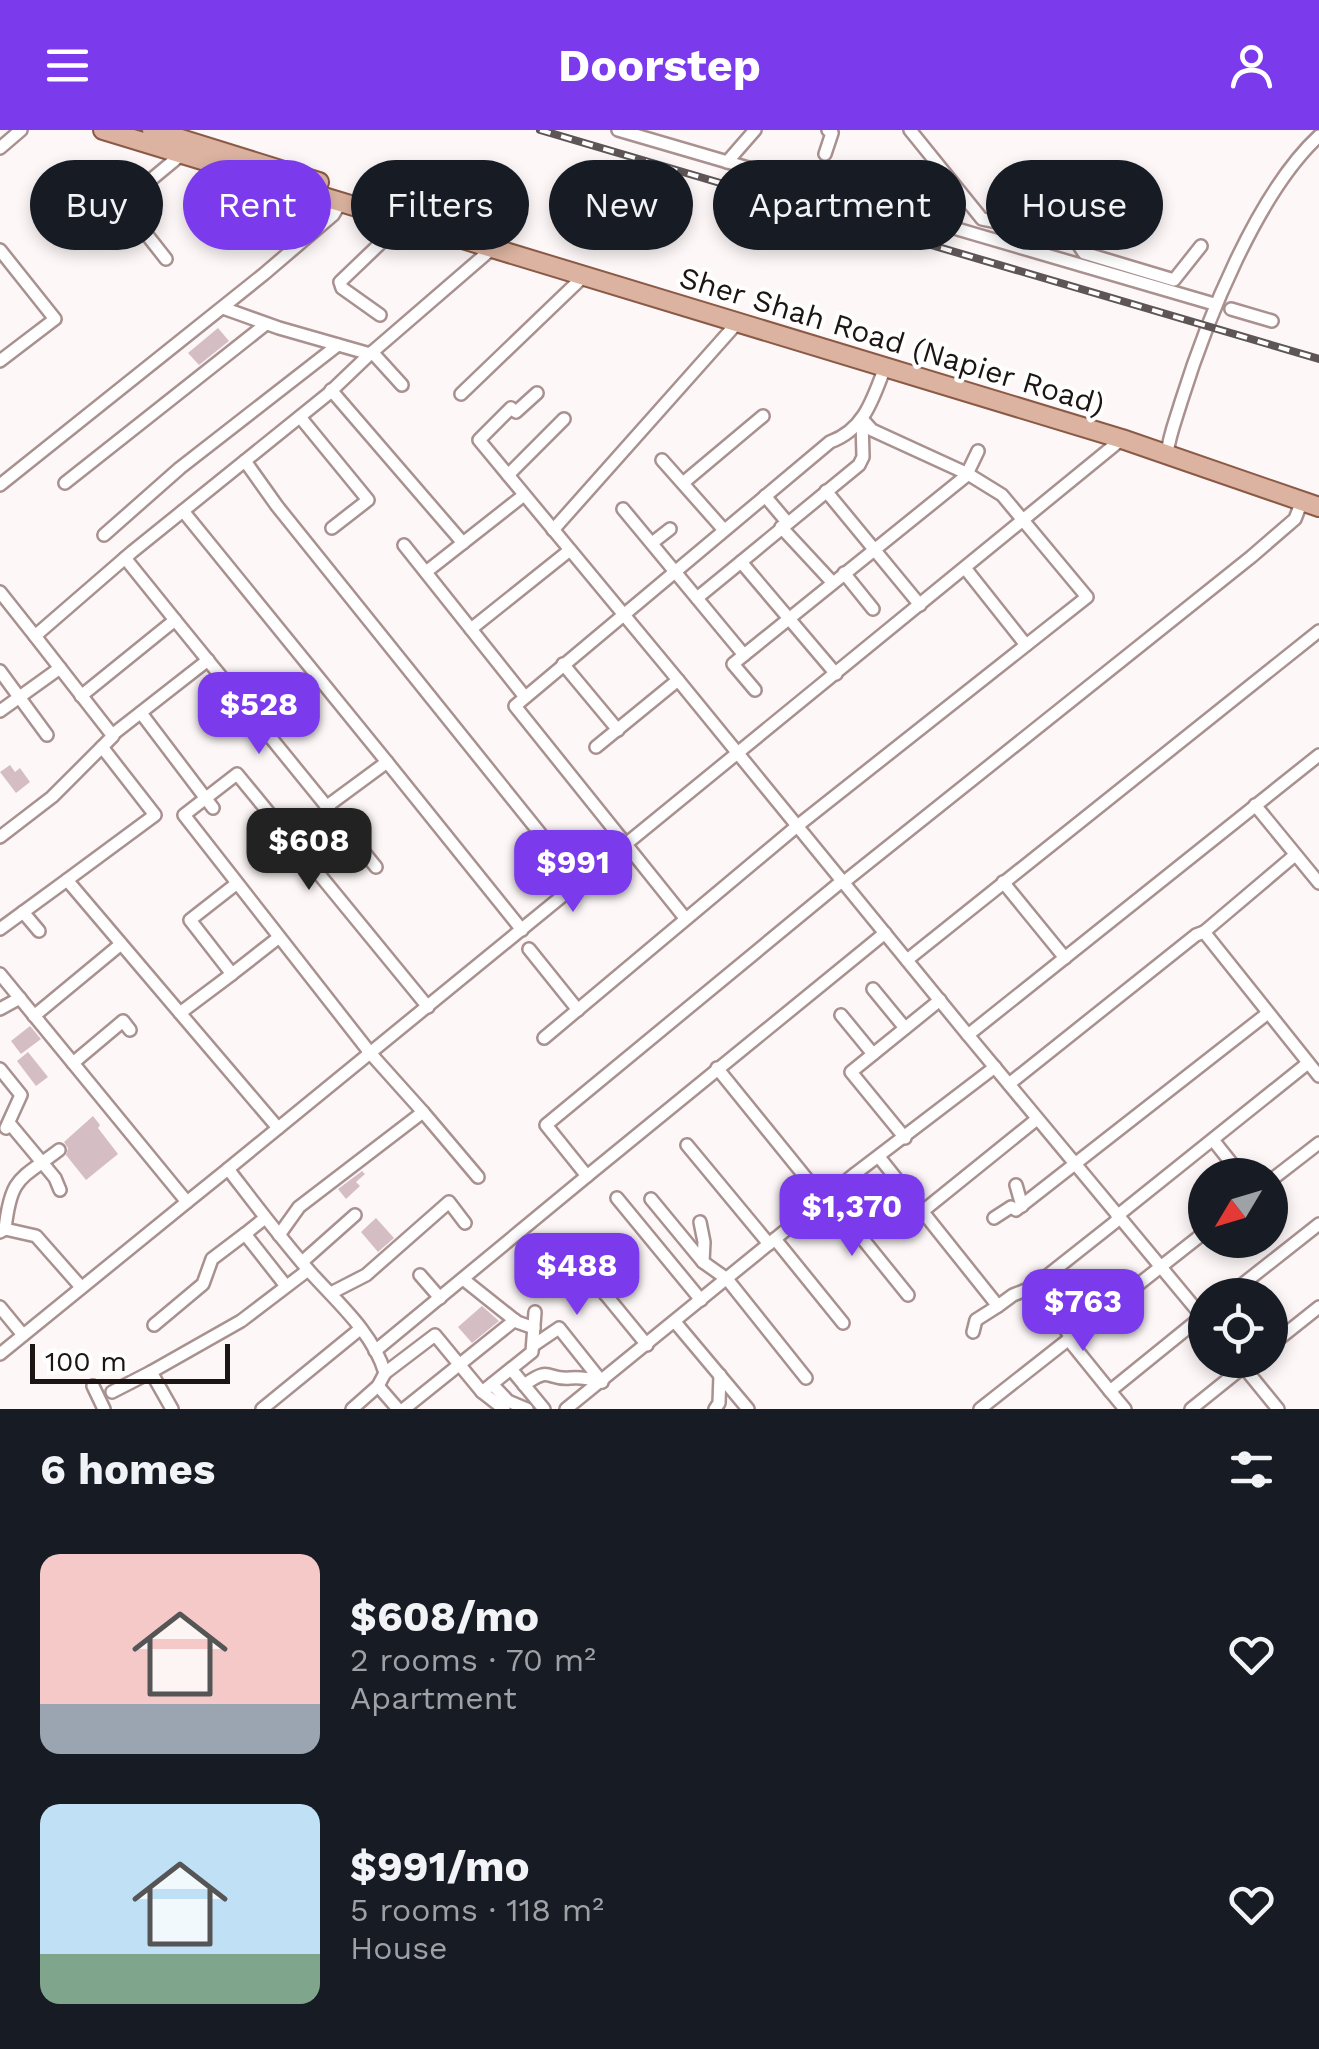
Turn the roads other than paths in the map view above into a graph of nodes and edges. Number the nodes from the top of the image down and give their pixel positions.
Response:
1 (21, 130) edge
2 (103, 130) edge
3 (618, 130) edge
4 (755, 130) edge
5 (828, 130) edge
6 (910, 130) edge
7 (156, 135) edge
8 (1319, 136) edge
9 (0, 148) edge
10 (182, 154) junction
11 (824, 154) dead end
12 (720, 160) edge
13 (729, 160) edge
14 (163, 169) edge
15 (342, 202) junction
16 (351, 205) edge
17 (966, 232) edge
18 (1201, 246) dead end
19 (0, 250) edge
20 (159, 250) edge
21 (373, 250) edge
22 (492, 250) edge
23 (501, 250) edge
24 (166, 259) dead end
25 (584, 275) junction
26 (1214, 304) dead end
27 (223, 308) junction
28 (1231, 309) dead end
29 (380, 315) dead end
30 (739, 318) junction
31 (1272, 321) dead end
32 (266, 324) junction
33 (338, 345) junction
34 (372, 352) junction
35 (1, 357) edge
36 (885, 367) junction
37 (908, 368) junction
38 (402, 385) dead end
39 (331, 390) junction
40 (537, 393) dead end
41 (461, 394) dead end
42 (764, 416) dead end
43 (300, 417) junction
44 (564, 419) dead end
45 (862, 419) junction
46 (1122, 440) junction
47 (1168, 449) junction
48 (978, 451) dead end
49 (662, 460) dead end
50 (245, 461) junction
51 (968, 474) junction
52 (508, 475) junction
53 (65, 483) dead end
54 (683, 483) junction
55 (0, 485) edge
56 (826, 490) junction
57 (524, 495) junction
58 (765, 496) junction
59 (1314, 500) edge
60 (623, 509) dead end
61 (183, 511) junction
62 (1024, 520) junction
63 (784, 524) junction
64 (332, 528) dead end
65 (553, 530) junction
66 (670, 530) dead end
67 (724, 530) junction
68 (104, 535) dead end
69 (463, 543) junction
70 (652, 543) junction
71 (404, 545) dead end
72 (876, 548) junction
73 (570, 550) junction
74 (125, 558) junction
75 (741, 562) junction
76 (965, 568) junction
77 (675, 571) junction
78 (426, 572) junction
79 (844, 573) junction
80 (833, 583) junction
81 (0, 592) edge
82 (697, 598) junction
83 (920, 605) junction
84 (874, 609) dead end
85 (623, 614) junction
86 (790, 617) junction
87 (175, 620) junction
88 (471, 629) junction
89 (1319, 630) edge
90 (35, 636) junction
91 (1026, 644) junction
92 (744, 655) junction
93 (208, 660) junction
94 (563, 664) junction
95 (60, 668) junction
96 (0, 671) edge
97 (836, 674) junction
98 (678, 680) junction
99 (755, 690) dead end
100 (81, 696) junction
101 (19, 697) junction
102 (525, 697) junction
103 (0, 711) edge
104 (141, 713) junction
105 (618, 730) junction
106 (47, 735) dead end
107 (112, 735) junction
108 (102, 747) junction
109 (596, 747) dead end
110 (1319, 755) edge
111 (737, 756) junction
112 (387, 762) junction
113 (210, 803) junction
114 (1255, 805) junction
115 (326, 807) junction
116 (796, 827) junction
117 (0, 837) edge
118 (626, 845) junction
119 (1296, 855) junction
120 (376, 868) dead end
121 (67, 880) junction
122 (843, 882) junction
123 (1003, 882) junction
124 (580, 883) junction
125 (1319, 883) edge
126 (236, 884) junction
127 (23, 912) junction
128 (686, 918) junction
129 (0, 929) edge
130 (522, 930) junction
131 (38, 931) dead end
132 (1204, 932) junction
133 (885, 933) junction
134 (278, 938) junction
135 (121, 944) junction
136 (528, 949) dead end
137 (1066, 958) junction
138 (907, 960) junction
139 (0, 974) edge
140 (232, 974) junction
141 (873, 989) dead end
142 (20, 998) junction
143 (940, 1000) junction
144 (428, 1008) junction
145 (0, 1009) edge
146 (578, 1010) junction
147 (1268, 1013) junction
148 (180, 1014) junction
149 (841, 1015) dead end
150 (34, 1016) junction
151 (905, 1028) junction
152 (130, 1030) dead end
153 (968, 1035) junction
154 (544, 1038) dead end
155 (371, 1054) junction
156 (873, 1054) junction
157 (73, 1062) junction
158 (1308, 1063) junction
159 (995, 1067) junction
160 (717, 1068) junction
161 (0, 1069) edge
162 (1319, 1076) edge
163 (1009, 1084) junction
164 (423, 1112) junction
165 (1037, 1119) junction
166 (278, 1128) junction
167 (905, 1138) junction
168 (1213, 1140) junction
169 (1319, 1144) edge
170 (688, 1145) dead end
171 (58, 1150) dead end
172 (880, 1157) junction
173 (1227, 1158) edge
174 (42, 1163) junction
175 (1075, 1166) junction
176 (1288, 1167) edge
177 (228, 1169) junction
178 (587, 1176) junction
179 (478, 1177) dead end
180 (1016, 1185) dead end
181 (60, 1190) dead end
182 (617, 1198) dead end
183 (651, 1198) dead end
184 (826, 1198) junction
185 (187, 1202) junction
186 (1022, 1206) junction
187 (923, 1211) junction
188 (355, 1215) dead end
189 (1118, 1217) junction
190 (265, 1218) junction
191 (994, 1218) dead end
192 (465, 1222) dead end
193 (700, 1222) dead end
194 (1319, 1224) edge
195 (2, 1230) edge
196 (245, 1234) junction
197 (279, 1235) junction
198 (772, 1242) junction
199 (1188, 1245) edge
200 (570, 1252) dead end
201 (703, 1262) junction
202 (305, 1266) junction
203 (1160, 1267) junction
204 (630, 1274) dead end
205 (420, 1275) dead end
206 (1251, 1278) edge
207 (463, 1279) junction
208 (726, 1279) junction
209 (286, 1286) junction
210 (81, 1287) junction
211 (1033, 1287) junction
212 (330, 1293) junction
213 (606, 1295) junction
214 (908, 1295) dead end
215 (440, 1298) junction
216 (1188, 1299) edge
217 (701, 1300) junction
218 (998, 1306) junction
219 (0, 1307) edge
220 (1319, 1307) edge
221 (535, 1312) dead end
222 (515, 1320) junction
223 (675, 1322) junction
224 (844, 1323) dead end
225 (154, 1324) dead end
226 (534, 1328) junction
227 (360, 1329) junction
228 (1188, 1330) edge
229 (973, 1332) dead end
230 (1288, 1332) edge
231 (23, 1336) junction
232 (1070, 1338) junction
233 (534, 1344) junction
234 (647, 1346) junction
235 (375, 1350) junction
236 (0, 1354) edge
237 (459, 1364) junction
238 (511, 1369) junction
239 (151, 1372) junction
240 (385, 1373) junction
241 (720, 1375) junction
242 (806, 1378) dead end
243 (1226, 1378) edge
244 (1256, 1378) edge
245 (602, 1382) junction
246 (524, 1385) junction
247 (93, 1386) dead end
248 (378, 1386) junction
249 (487, 1388) junction
250 (1110, 1391) junction
251 (112, 1392) dead end
252 (736, 1396) junction
253 (718, 1403) edge
254 (397, 1408) edge
255 (104, 1409) edge
256 (172, 1409) edge
257 (262, 1409) edge
258 (352, 1409) edge
259 (504, 1409) edge
260 (527, 1409) edge
261 (544, 1409) edge
262 (566, 1409) edge
263 (748, 1409) edge
264 (980, 1409) edge
265 (1125, 1409) edge
266 (1190, 1409) edge
267 (1278, 1409) edge

1 - 9 street
2 - 7 main road, Sher Shah Road (Napier Road)
3 - 12 street
4 - 13 street
5 - 11 street
6 - 18 street
7 - 10 main road, Sher Shah Road (Napier Road)
7 - 30 main road, Sher Shah Road (Napier Road)
8 - 47 street
10 - 14 street
10 - 15 main road, Sher Shah Road (Napier Road)
15 - 16 main road, Sher Shah Road (Napier Road)
15 - 27 street
17 - 26 street
19 - 35 street
20 - 24 street
21 - 29 street
22 - 34 street
23 - 25 main road, Sher Shah Road (Napier Road)
25 - 30 main road, Sher Shah Road (Napier Road)
25 - 41 street
27 - 32 street
27 - 55 street
28 - 31 street
30 - 36 main road, Sher Shah Road (Napier Road)
30 - 37 main road, Sher Shah Road (Napier Road)
30 - 65 street
32 - 33 street
32 - 53 street
33 - 34 street
33 - 68 street
34 - 38 street
34 - 39 street
36 - 37 main road, Sher Shah Road (Napier Road)
36 - 45 street
37 - 46 main road, Sher Shah Road (Napier Road)
37 - 47 main road, Sher Shah Road (Napier Road)
39 - 43 street
39 - 69 street
40 - 52 street
42 - 54 street
43 - 50 street
43 - 64 street
44 - 52 street
45 - 51 street
45 - 56 street
45 - 58 street
46 - 47 main road, Sher Shah Road (Napier Road)
46 - 62 street
47 - 59 main road, Sher Shah Road (Napier Road)
48 - 51 street
49 - 54 street
50 - 61 street
50 - 124 street
51 - 62 street
51 - 72 street
52 - 57 street
54 - 67 street
56 - 63 street
56 - 72 street
57 - 65 street
57 - 69 street
58 - 63 street
58 - 67 street
59 - 122 street
60 - 70 street
61 - 74 street
61 - 112 street
62 - 76 street
62 - 91 street
63 - 75 street
63 - 80 street
65 - 73 street
66 - 70 street
67 - 77 street
69 - 78 street
70 - 77 street
71 - 78 street
72 - 79 street
72 - 83 street
73 - 85 street
73 - 88 street
74 - 87 street
74 - 90 street
75 - 82 street
75 - 86 street
76 - 83 street
76 - 91 street
77 - 82 street
77 - 85 street
78 - 88 street
79 - 80 street
79 - 84 street
80 - 86 street
81 - 90 street
82 - 92 street
83 - 97 street
85 - 94 street
85 - 98 street
86 - 92 street
86 - 97 street
87 - 93 street
87 - 100 street
88 - 102 street
89 - 123 street
90 - 95 street
91 - 116 street
92 - 99 street
93 - 104 street
93 - 115 street
94 - 102 street
94 - 105 street
95 - 100 street
95 - 101 street
96 - 101 street
97 - 111 street
98 - 105 street
98 - 111 street
100 - 107 street
101 - 103 street
101 - 106 street
102 - 118 street
104 - 107 street
104 - 113 street
105 - 109 street
107 - 108 street
108 - 117 street
108 - 121 street
110 - 114 street
111 - 116 street
111 - 118 street
112 - 115 street
112 - 130 street
113 - 126 street
113 - 144 street
114 - 119 street
114 - 137 street
115 - 120 street
116 - 122 street
116 - 128 street
118 - 124 street
118 - 128 street
119 - 125 street
119 - 132 street
121 - 127 street
121 - 135 street
122 - 133 street
122 - 178 street
123 - 137 street
123 - 138 street
124 - 130 street
126 - 134 street
126 - 140 street
127 - 129 street
127 - 131 street
128 - 146 street
130 - 144 street
132 - 147 street
132 - 163 street
133 - 138 street
133 - 160 street
134 - 140 street
134 - 155 street
135 - 148 street
135 - 150 street
136 - 146 street
137 - 153 street
138 - 143 street
139 - 142 street
140 - 148 street
141 - 151 street
142 - 145 street
142 - 150 street
143 - 151 street
143 - 153 street
144 - 155 street
146 - 154 street
147 - 158 street
147 - 175 street
148 - 166 street
149 - 156 street
150 - 157 street
151 - 156 street
152 - 157 street
153 - 159 street
155 - 164 street
155 - 166 street
156 - 167 street
157 - 185 street
158 - 162 street
158 - 168 street
159 - 163 street
159 - 167 street
160 - 178 street
160 - 184 street
161 - 174 street
163 - 165 street
164 - 179 street
164 - 197 street
165 - 175 street
165 - 187 street
166 - 177 street
167 - 172 street
168 - 173 street
168 - 189 street
169 - 176 street
170 - 198 street
171 - 174 street
172 - 184 street
172 - 187 street
174 - 181 street
174 - 195 street
175 - 186 street
175 - 189 street
177 - 185 street
177 - 190 street
178 - 207 street
180 - 186 street
182 - 217 street
183 - 201 street
184 - 198 street
184 - 214 street
185 - 210 street
186 - 191 street
187 - 218 street
188 - 202 street
189 - 203 street
189 - 211 street
190 - 196 street
190 - 197 street
192 - 212 street
193 - 201 street
194 - 206 street
195 - 210 street
196 - 209 street
196 - 225 street
197 - 202 street
198 - 208 street
198 - 224 street
199 - 203 street
200 - 213 street
201 - 208 street
202 - 209 street
202 - 212 street
203 - 216 street
203 - 232 street
204 - 213 street
205 - 215 street
207 - 215 street
207 - 222 street
208 - 217 street
208 - 242 street
209 - 239 street
210 - 231 street
211 - 218 street
211 - 232 street
212 - 227 street
213 - 234 street
215 - 235 street
217 - 223 street
218 - 229 street
219 - 231 street
220 - 230 street
221 - 226 street
222 - 226 street
222 - 237 street
223 - 234 street
223 - 241 street
226 - 233 street
227 - 235 street
227 - 257 street
228 - 250 street
231 - 236 street
232 - 250 street
232 - 264 street
233 - 238 street
233 - 245 street
234 - 245 street
235 - 240 street
237 - 240 street
237 - 249 street
237 - 254 street
238 - 246 street
238 - 249 street
239 - 251 street
239 - 256 street
240 - 248 street
241 - 252 street
241 - 253 street
243 - 266 street
244 - 267 street
245 - 246 street
245 - 262 street
246 - 261 street
247 - 255 street
248 - 254 street
248 - 258 street
249 - 259 street
249 - 260 street
250 - 265 street
252 - 253 street
252 - 263 street

